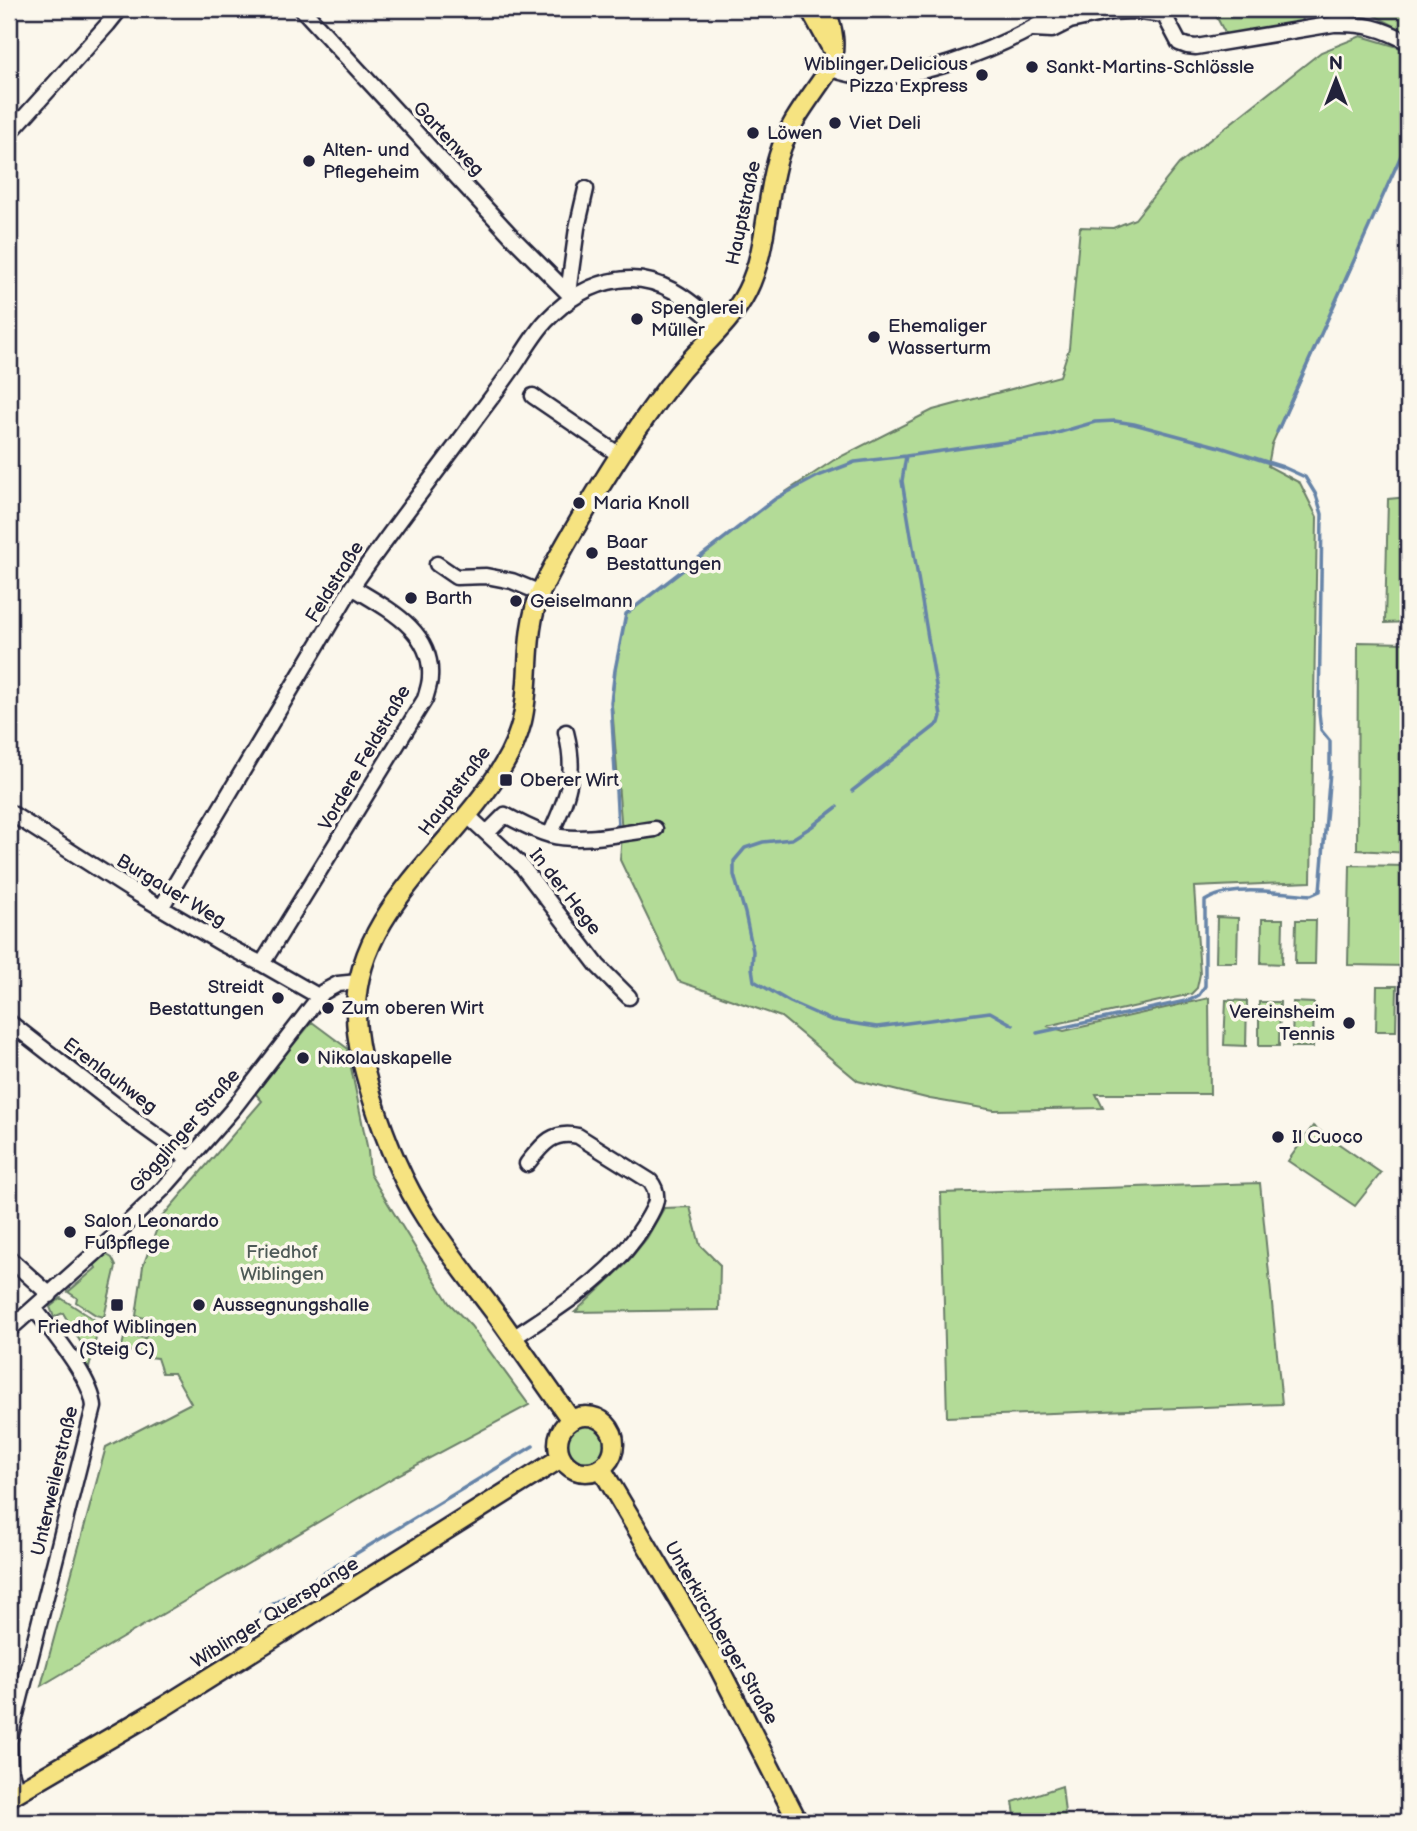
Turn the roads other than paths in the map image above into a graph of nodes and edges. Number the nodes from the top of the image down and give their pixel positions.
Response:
1 (120, 9) edge
2 (302, 9) edge
3 (810, 9) edge
4 (825, 9) edge
5 (1065, 9) edge
6 (1163, 12) edge
7 (1032, 29) junction
8 (1408, 42) edge
9 (833, 50) junction
10 (830, 68) junction
11 (9, 134) edge
12 (586, 189) dead end
13 (570, 296) junction
14 (719, 327) junction
15 (533, 396) dead end
16 (618, 454) junction
17 (437, 565) dead end
18 (352, 587) junction
19 (541, 593) junction
20 (566, 732) dead end
21 (9, 811) edge
22 (467, 815) junction
23 (655, 829) dead end
24 (487, 833) junction
25 (550, 835) junction
26 (161, 908) junction
27 (262, 964) junction
28 (357, 990) junction
29 (318, 996) junction
30 (629, 997) dead end
31 (9, 1023) edge
32 (190, 1160) junction
33 (527, 1164) dead end
34 (9, 1258) edge
35 (50, 1295) junction
36 (34, 1308) junction
37 (9, 1330) edge
38 (513, 1338) junction
39 (571, 1420) junction
40 (561, 1458) junction
41 (601, 1468) junction
42 (13, 1795) edge
43 (799, 1822) edge

1 - 11 street
2 - 13 street, Gartenweg
3 - 9 main road
4 - 9 main road
5 - 7 street
6 - 7 street
6 - 8 street
7 - 10 street
9 - 10 main road
10 - 14 main road, Hauptstraße
12 - 13 street
13 - 14 street, Feldstraße
13 - 18 street, Feldstraße
14 - 16 main road, Hauptstraße
15 - 16 street
16 - 19 main road, Hauptstraße
17 - 19 street
18 - 26 street, Feldstraße
18 - 27 street, Vordere Feldstraße
19 - 22 main road, Hauptstraße
20 - 25 street
21 - 26 street, Burgauer Weg
22 - 24 street, In der Hege
22 - 28 main road, Hauptstraße
23 - 25 street
24 - 25 street
24 - 30 street, In der Hege
26 - 27 street, Burgauer Weg
27 - 29 street, Burgauer Weg
28 - 29 street
28 - 38 main road
29 - 32 street, Gögglinger Straße
31 - 32 street, Erenlauhweg
32 - 35 street, Gögglinger Straße
33 - 38 street
34 - 35 street
35 - 36 street, Gögglinger Straße
36 - 37 street, Gögglinger Straße
36 - 42 street, Unterweilerstraße
38 - 39 main road
39 - 40 main road
39 - 41 main road
40 - 41 main road
40 - 42 main road, Wiblinger Querspange
41 - 43 main road, Unterkirchberger Straße

